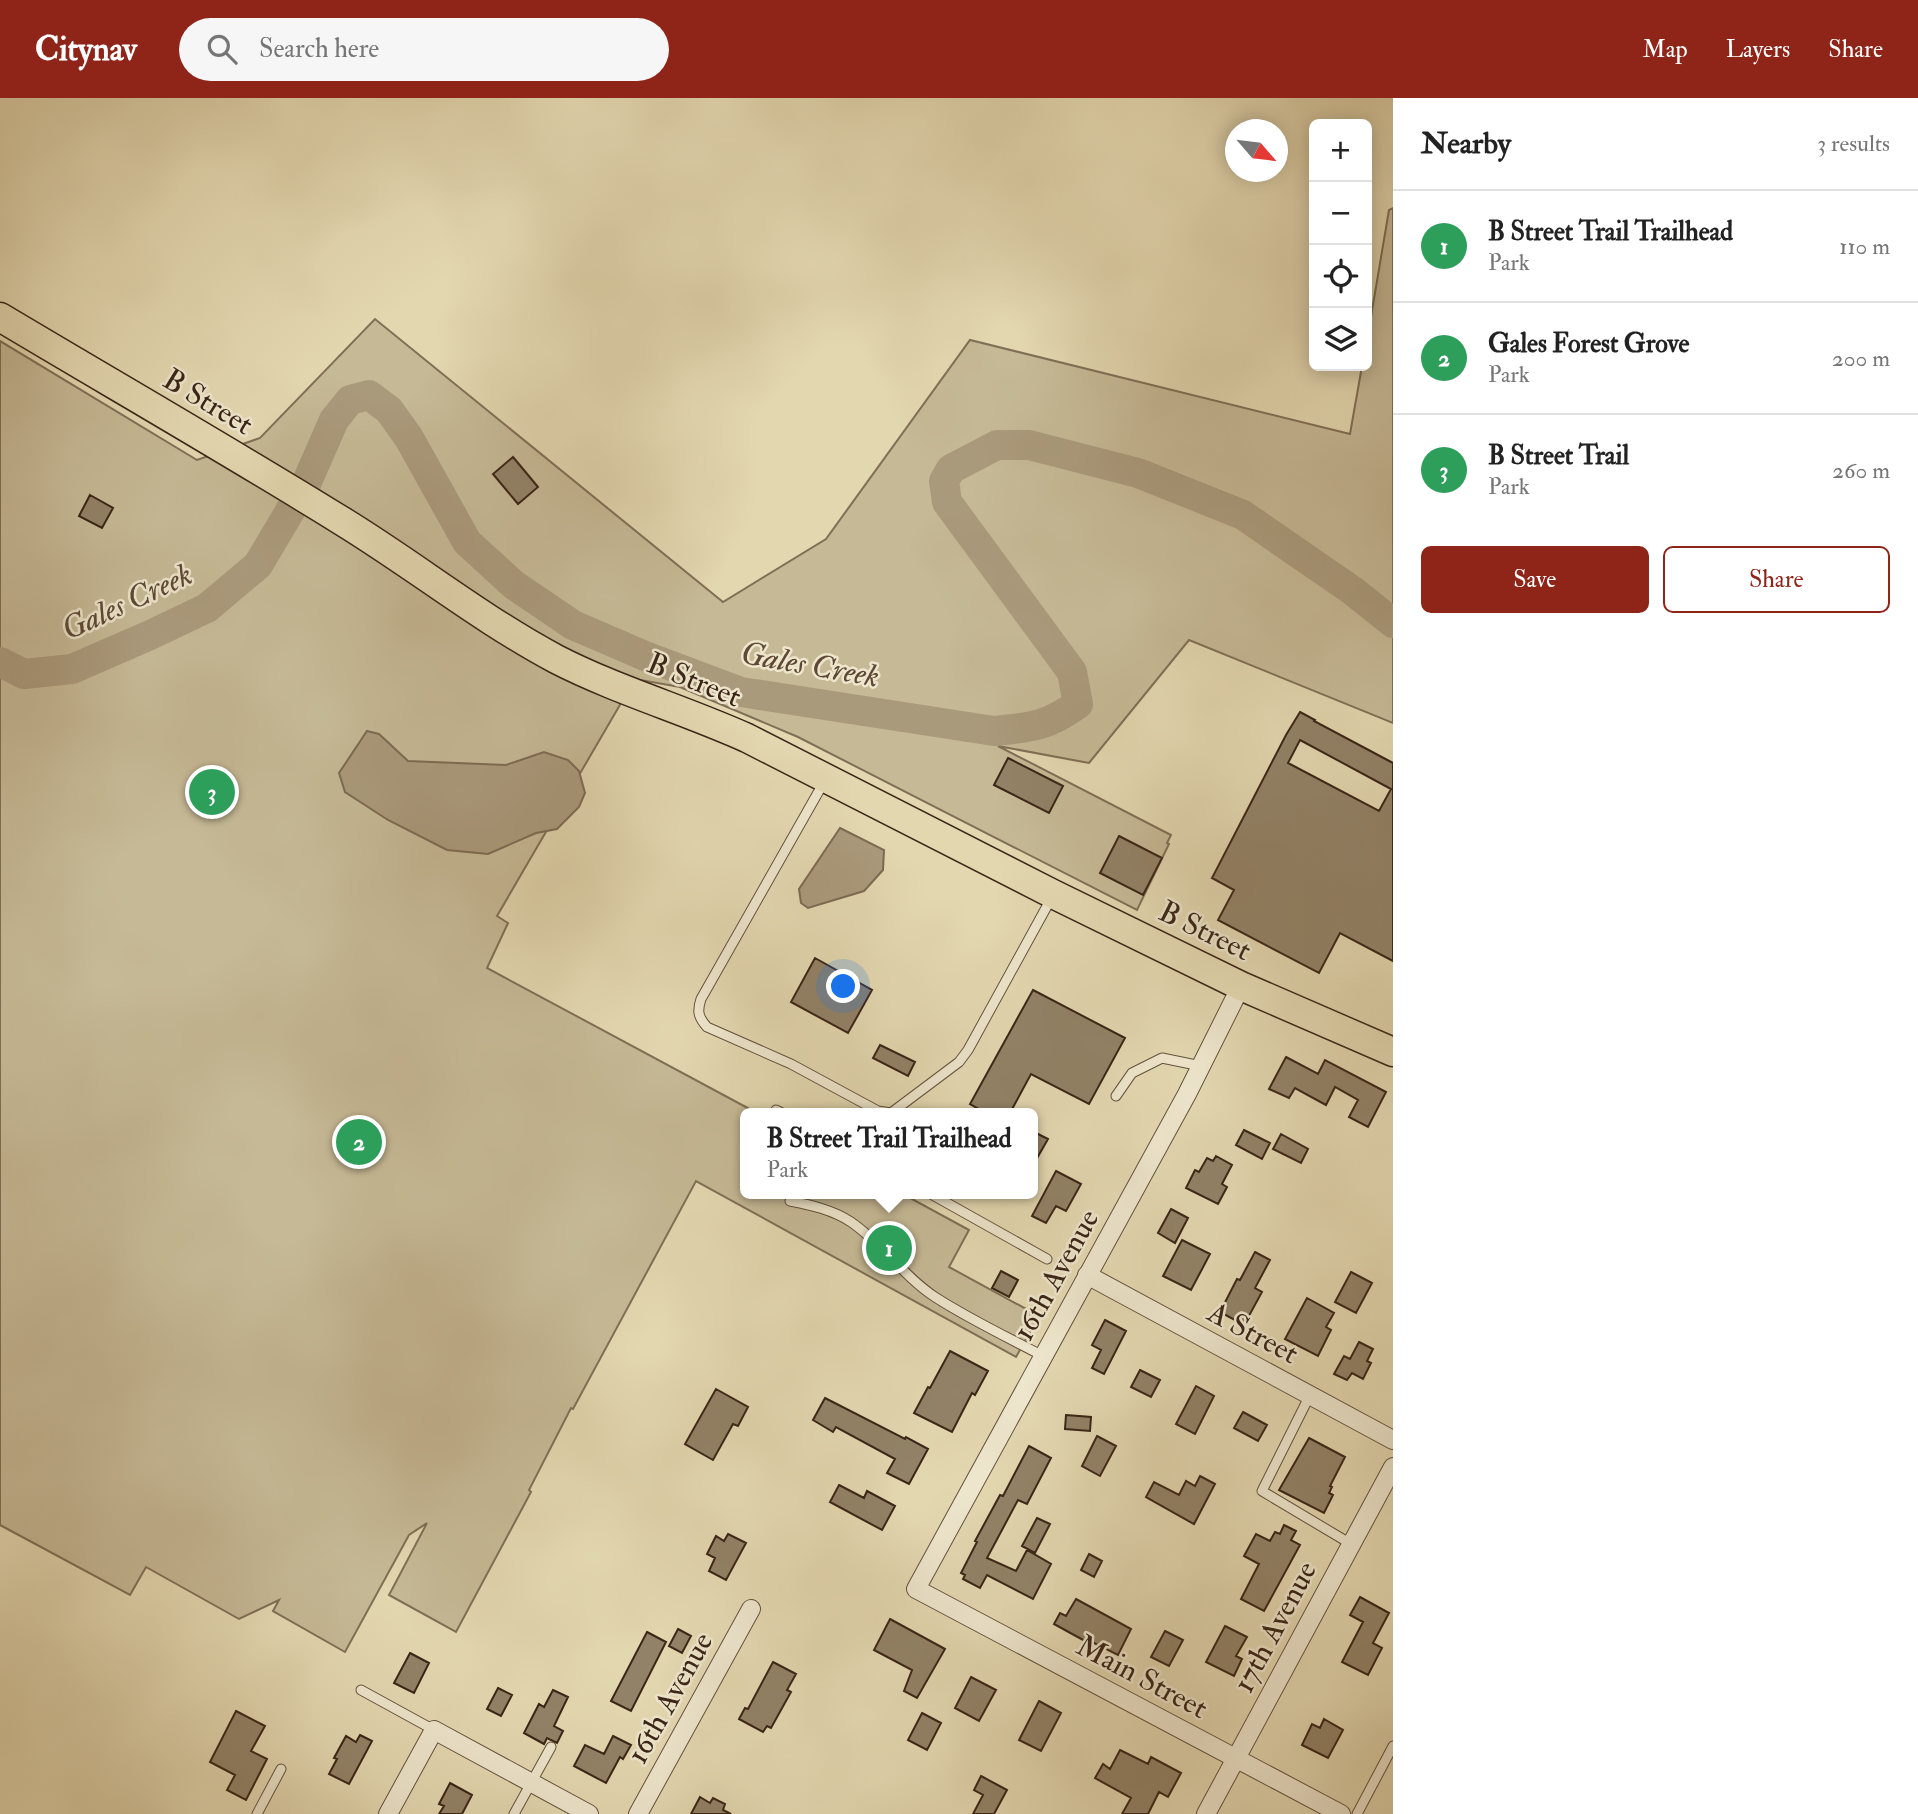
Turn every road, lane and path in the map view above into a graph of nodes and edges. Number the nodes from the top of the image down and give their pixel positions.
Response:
1 (0, 317) edge
2 (826, 777) junction
3 (1053, 894) junction
4 (1241, 986) junction
5 (1393, 1052) edge
6 (1201, 1066) junction
7 (1116, 1096) dead end
8 (872, 1108) edge
9 (898, 1108) edge
10 (940, 1199) edge
11 (790, 1201) dead end
12 (1047, 1259) dead end
13 (1087, 1275) junction
14 (1043, 1356) junction
15 (1310, 1395) junction
16 (1393, 1440) edge
17 (1393, 1466) edge
18 (1351, 1544) junction
19 (916, 1589) joint
20 (751, 1609) dead end
21 (361, 1690) dead end
22 (435, 1730) junction
23 (1393, 1746) edge
24 (551, 1747) dead end
25 (1236, 1758) junction
26 (281, 1769) dead end
27 (531, 1783) junction
28 (257, 1814) edge
29 (388, 1814) edge
30 (514, 1814) edge
31 (589, 1814) edge
32 (638, 1814) edge
33 (1206, 1814) edge
34 (1341, 1814) edge
35 (1357, 1814) edge

1 - 2 main road, B Street
2 - 3 main road, B Street
2 - 8 lane
3 - 4 main road, B Street
3 - 9 lane
4 - 5 main road, B Street
4 - 6 street, 16th Avenue
6 - 7 lane
6 - 13 street, 16th Avenue
10 - 12 lane
11 - 14 lane
13 - 14 street, 16th Avenue
13 - 15 street, A Street
14 - 19 street, 16th Avenue
15 - 16 street, A Street
15 - 18 lane
17 - 18 street, 17th Avenue
18 - 25 street, 17th Avenue
19 - 25 street, Main Street
20 - 32 street, 16th Avenue
21 - 22 lane
22 - 27 street
22 - 29 street
23 - 35 lane
24 - 27 lane
25 - 33 street, 17th Avenue
25 - 34 street, Main Street
26 - 28 lane
27 - 30 lane
27 - 31 street

